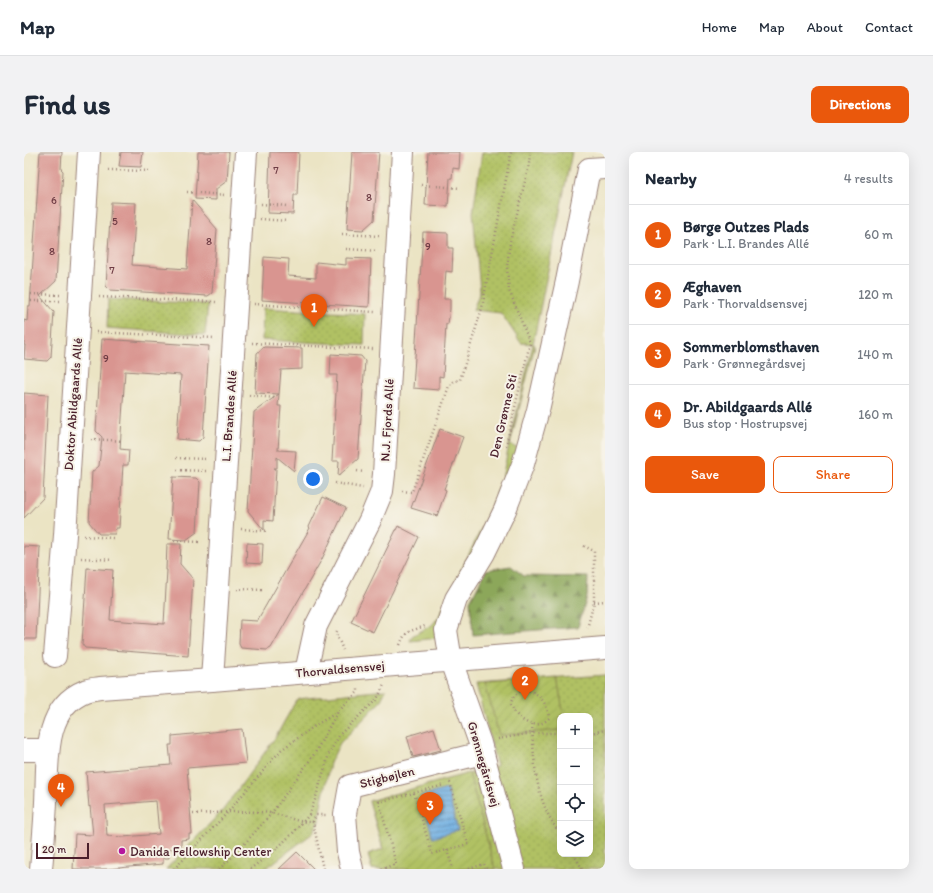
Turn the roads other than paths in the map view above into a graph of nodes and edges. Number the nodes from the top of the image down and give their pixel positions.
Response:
1 (246, 152) edge
2 (403, 152) edge
3 (88, 160) edge
4 (605, 168) edge
5 (605, 648) edge
6 (56, 656) dead end
7 (451, 661) junction
8 (306, 672) junction
9 (212, 680) junction
10 (481, 748) junction
11 (24, 750) edge
12 (48, 750) junction
13 (41, 869) edge
14 (352, 869) edge
15 (514, 869) edge

1 - 9 street, L.I. Brandes Allé
2 - 8 street, N.J. Fjords Allé
3 - 6 street, Doktor Abildgaards Allé
4 - 7 street, Grønnegårdsvej
5 - 7 street, Thorvaldsensvej
7 - 8 street, Thorvaldsensvej
7 - 10 street, Grønnegårdsvej
8 - 9 street, Thorvaldsensvej
9 - 12 street, Thorvaldsensvej
10 - 14 street, Stigbøjlen
10 - 15 street, Grønnegårdsvej
11 - 12 street
12 - 13 street

